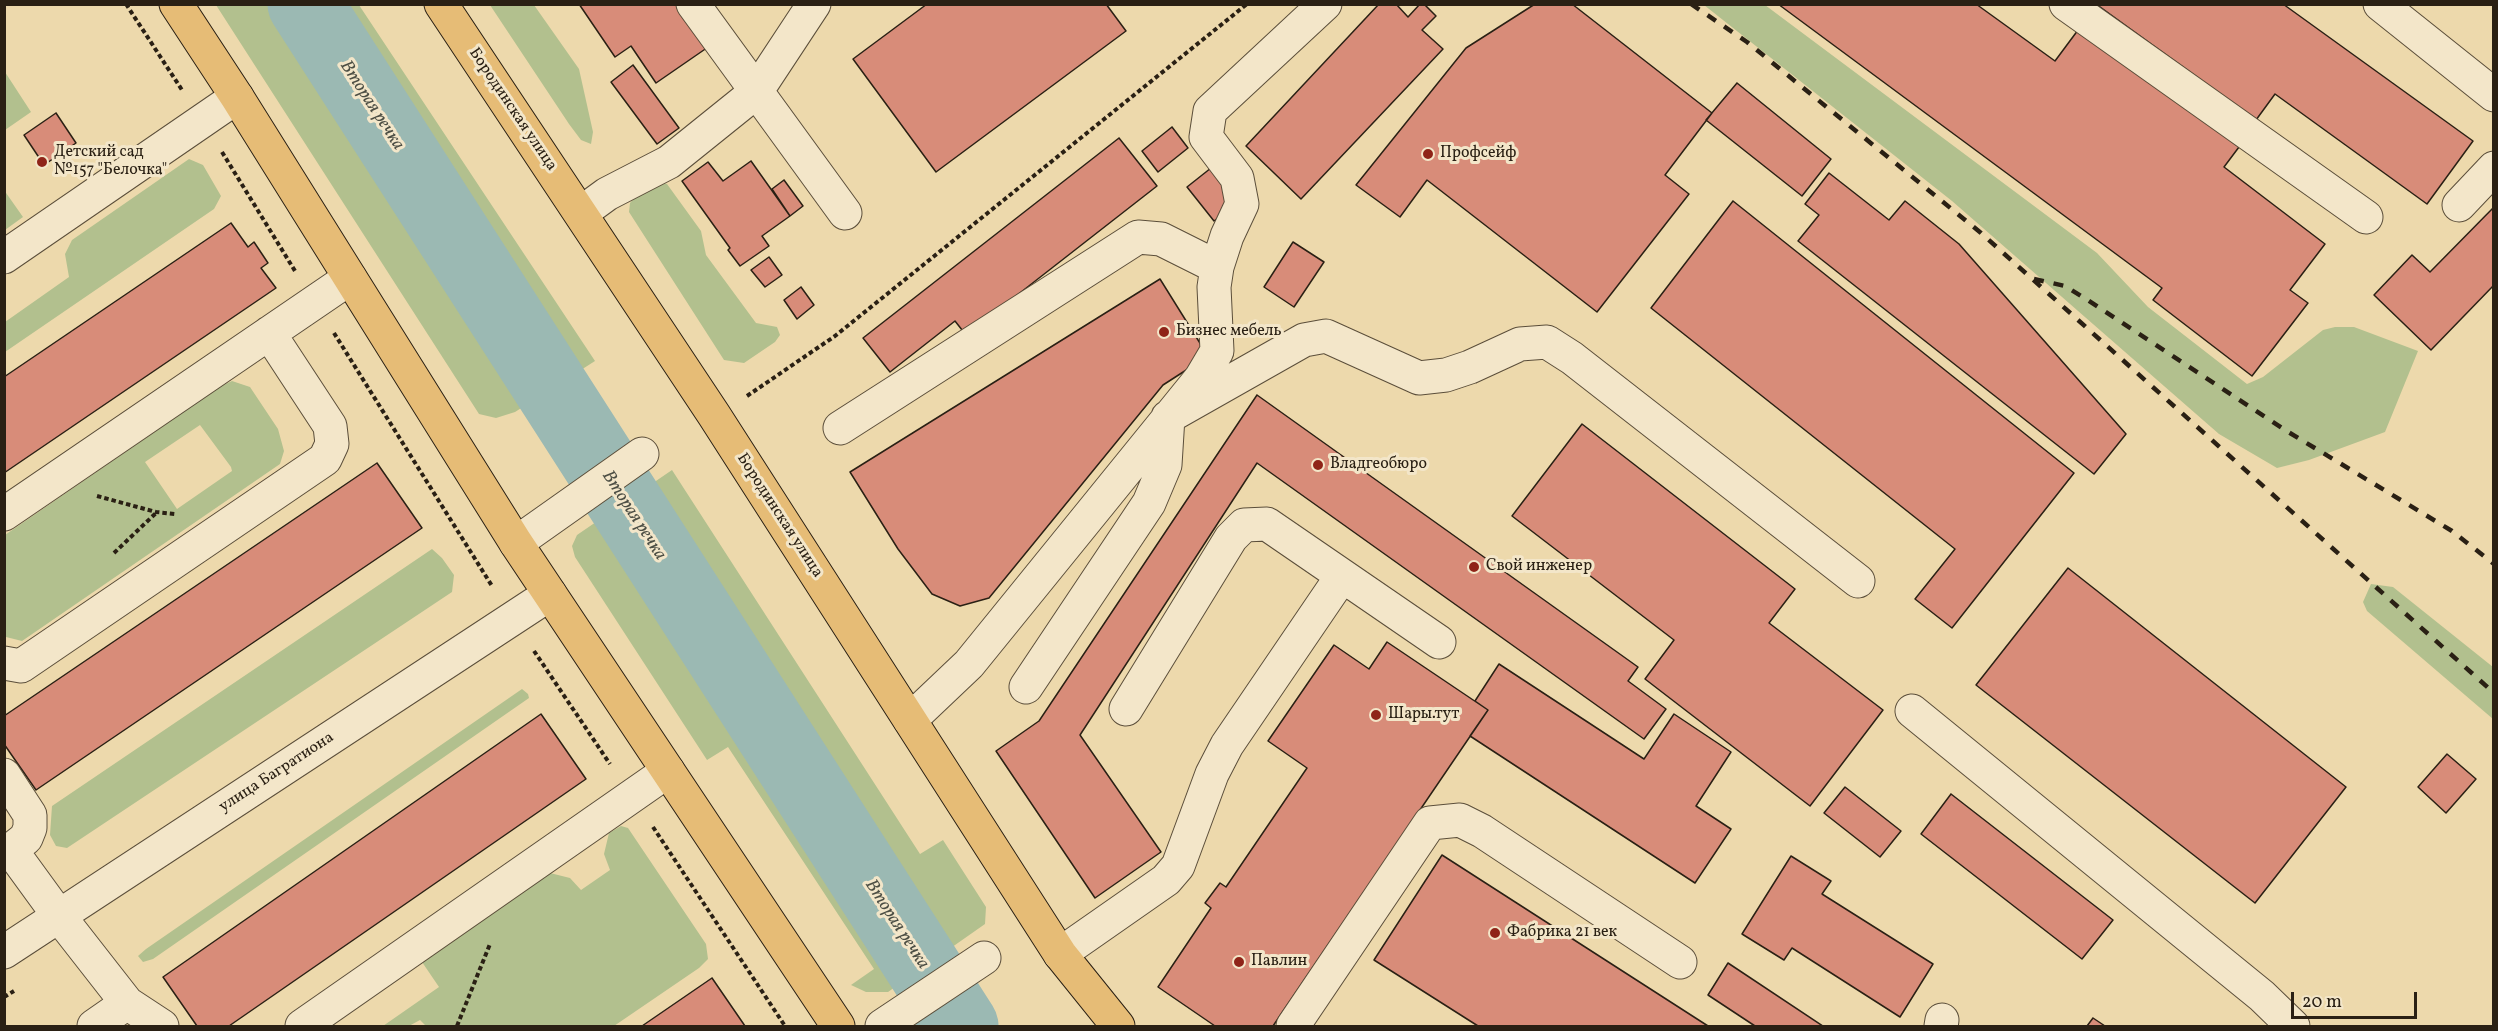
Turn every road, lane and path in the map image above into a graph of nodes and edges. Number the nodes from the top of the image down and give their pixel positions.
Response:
1 (126, 4) edge
2 (176, 4) edge
3 (441, 4) edge
4 (693, 4) edge
5 (1246, 4) edge
6 (1325, 4) edge
7 (2066, 4) edge
8 (2380, 4) edge
9 (814, 7) edge
10 (756, 92) junction
11 (2493, 95) edge
12 (237, 97) junction
13 (201, 120) junction
14 (2493, 168) edge
15 (2459, 205) dead end
16 (581, 213) junction
17 (845, 213) dead end
18 (2366, 217) dead end
19 (4, 258) edge
20 (1217, 267) junction
21 (350, 278) junction
22 (314, 302) junction
23 (269, 333) junction
24 (714, 415) junction
25 (1168, 417) junction
26 (840, 428) dead end
27 (642, 454) dead end
28 (69, 470) junction
29 (4, 514) edge
30 (234, 521) junction
31 (516, 543) junction
32 (1342, 576) junction
33 (1858, 581) dead end
34 (550, 594) junction
35 (513, 618) junction
36 (1439, 642) dead end
37 (4, 663) edge
38 (1026, 687) dead end
39 (1126, 708) dead end
40 (1912, 711) dead end
41 (910, 720) junction
42 (668, 771) junction
43 (4, 775) edge
44 (632, 796) junction
45 (8, 852) edge
46 (59, 916) junction
47 (492, 941) dead end
48 (4, 952) edge
49 (1060, 954) junction
50 (984, 958) dead end
51 (1680, 962) dead end
52 (128, 1003) junction
53 (94, 1026) edge
54 (162, 1026) edge
55 (302, 1026) edge
56 (456, 1026) edge
57 (785, 1026) edge
58 (838, 1026) edge
59 (882, 1026) edge
60 (1118, 1026) edge
61 (1293, 1026) edge
62 (2293, 1026) edge

1 - 13 path
2 - 12 main road
3 - 16 main road, Бородинская улица
4 - 10 street
5 - 24 path
6 - 20 street
7 - 18 street
8 - 11 street
9 - 10 street
10 - 16 street
10 - 17 street
12 - 13 street
12 - 21 main road
13 - 19 street
13 - 22 path
14 - 15 street
16 - 24 main road, Бородинская улица
20 - 25 street
20 - 26 street
21 - 22 street
21 - 31 main road
22 - 23 street
22 - 35 path
23 - 28 street
23 - 30 street
24 - 41 main road, Бородинская улица
25 - 33 street
25 - 38 street
25 - 41 street
27 - 31 street
28 - 29 street
28 - 30 path
30 - 37 street
31 - 34 main road
32 - 36 street
32 - 39 street
32 - 49 street
34 - 35 street, улица Багратиона
34 - 42 main road
35 - 44 path
35 - 46 street, улица Багратиона
40 - 62 street
41 - 49 main road, Бородинская улица
42 - 44 street
42 - 58 main road
43 - 45 street
44 - 55 street
44 - 57 path
45 - 46 street
46 - 48 street, улица Багратиона
46 - 52 street
47 - 56 path
49 - 60 main road, Бородинская улица
50 - 59 street
51 - 61 street
52 - 53 street
52 - 54 street

